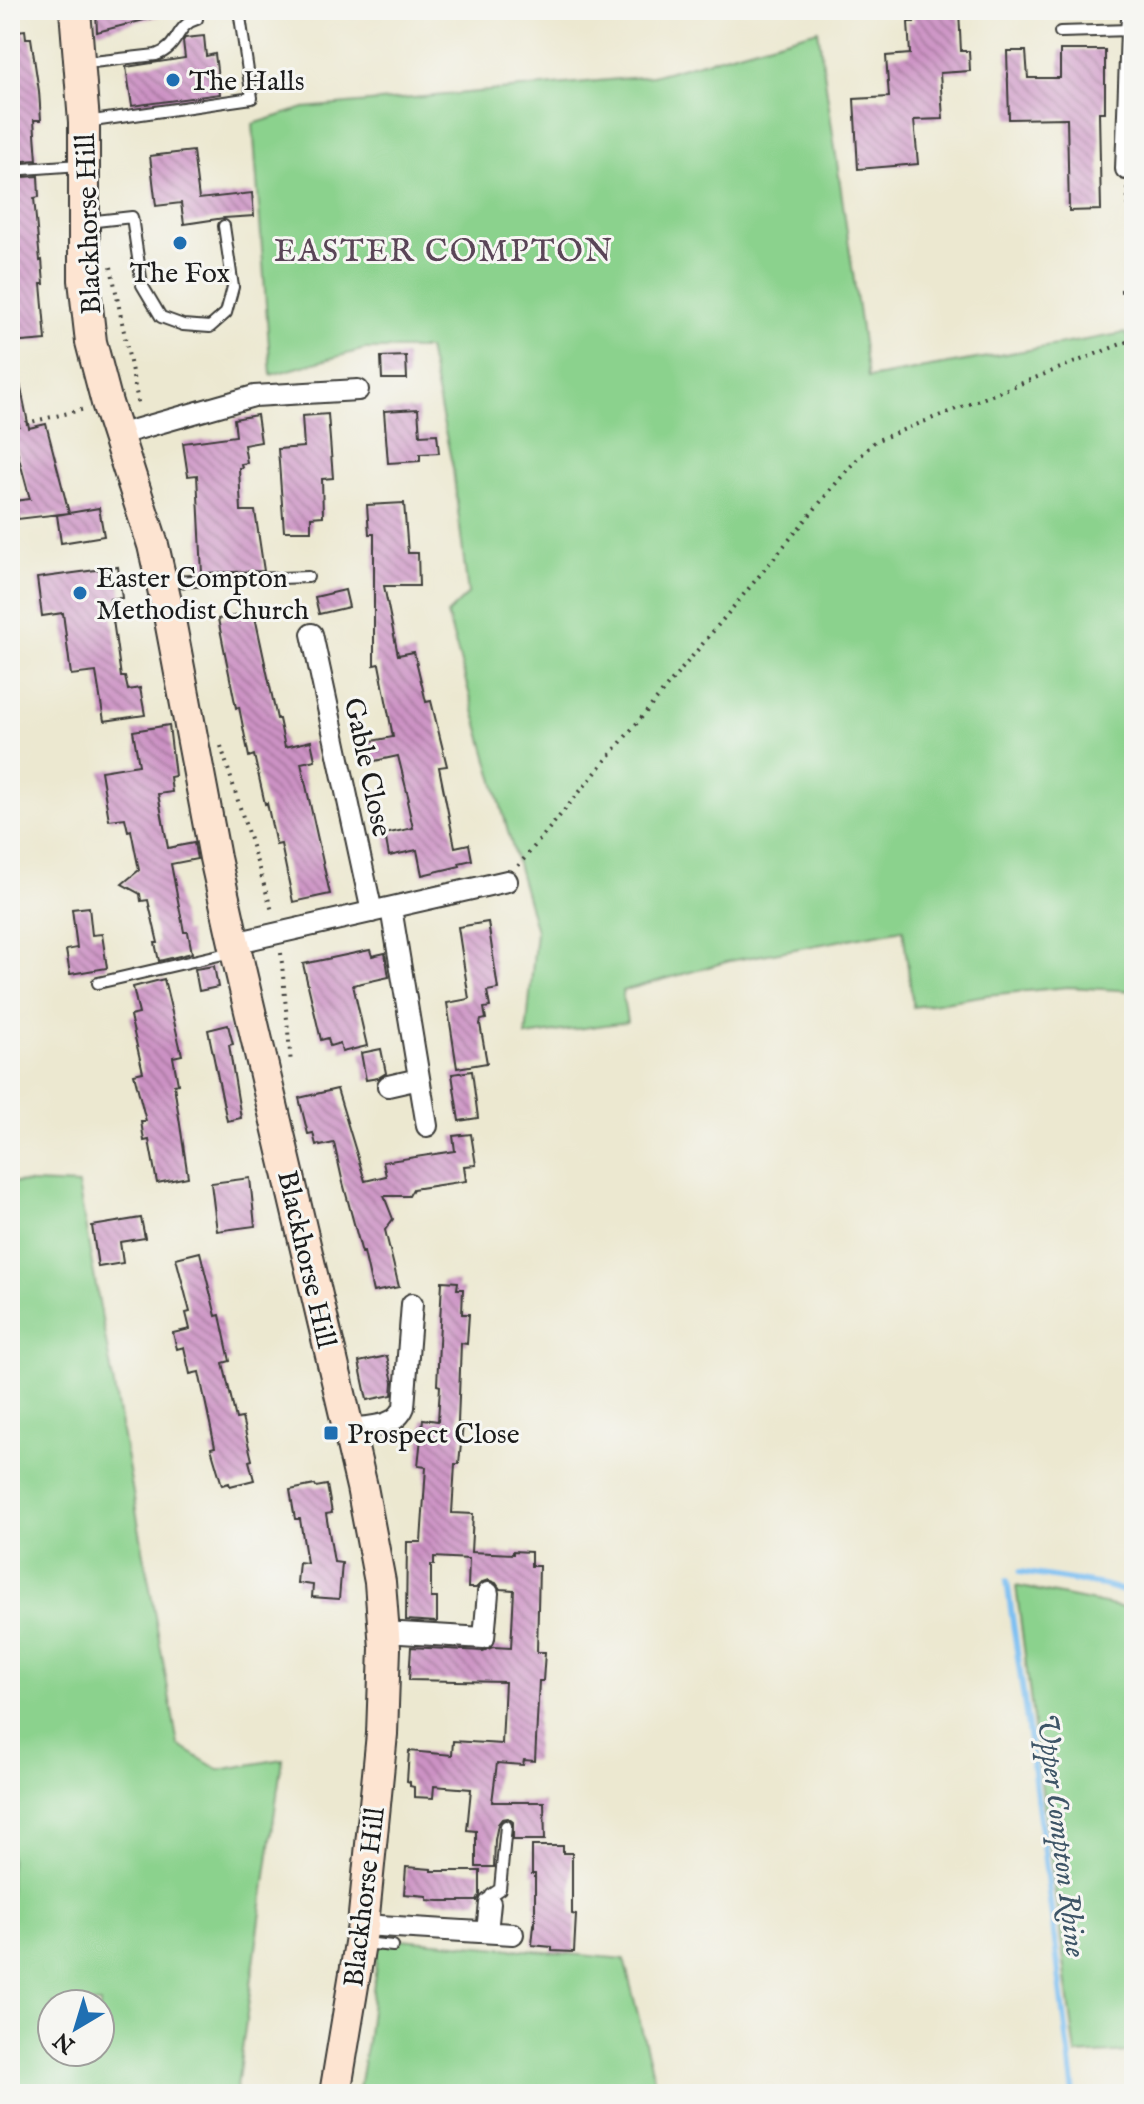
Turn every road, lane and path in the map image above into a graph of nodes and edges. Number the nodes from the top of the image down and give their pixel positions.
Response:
1 (75, 10) edge
2 (239, 10) edge
3 (197, 19) dead end
4 (1132, 20) edge
5 (1060, 32) dead end
6 (80, 63) junction
7 (84, 122) junction
8 (86, 165) junction
9 (1126, 169) joint
10 (10, 170) edge
11 (85, 222) junction
12 (224, 226) dead end
13 (1134, 262) edge
14 (1134, 290) edge
15 (1120, 291) dead end
16 (1134, 339) edge
17 (358, 390) dead end
18 (107, 403) junction
19 (10, 427) edge
20 (117, 435) junction
21 (308, 577) dead end
22 (162, 582) junction
23 (312, 634) dead end
24 (507, 881) joint
25 (382, 910) junction
26 (234, 947) junction
27 (98, 983) dead end
28 (419, 1079) junction
29 (388, 1086) dead end
30 (427, 1126) dead end
31 (412, 1304) dead end
32 (347, 1429) junction
33 (488, 1593) dead end
34 (384, 1632) junction
35 (506, 1826) dead end
36 (490, 1903) joint
37 (487, 1932) junction
38 (362, 1934) junction
39 (513, 1934) dead end
40 (393, 1946) dead end
41 (335, 2094) edge

1 - 6 main road, Blackhorse Hill
2 - 7 lane
3 - 6 lane
4 - 5 lane
4 - 9 street
6 - 7 main road, Blackhorse Hill
7 - 8 main road, Blackhorse Hill
8 - 10 lane
8 - 11 main road, Blackhorse Hill
9 - 13 path
11 - 12 lane
11 - 18 main road, Blackhorse Hill
14 - 15 path
16 - 24 path
17 - 20 street
18 - 19 path
18 - 20 main road, Blackhorse Hill
20 - 22 main road, Blackhorse Hill
21 - 22 lane
22 - 26 main road, Blackhorse Hill
23 - 25 street, Gable Close
24 - 25 street
25 - 26 street
25 - 28 street
26 - 27 lane
26 - 32 main road, Blackhorse Hill
28 - 29 street
28 - 30 street
31 - 32 street
32 - 34 main road, Blackhorse Hill
33 - 34 street
34 - 38 main road, Blackhorse Hill
35 - 36 lane
36 - 37 street
37 - 38 street
37 - 39 street
38 - 40 lane
38 - 41 main road, Blackhorse Hill

